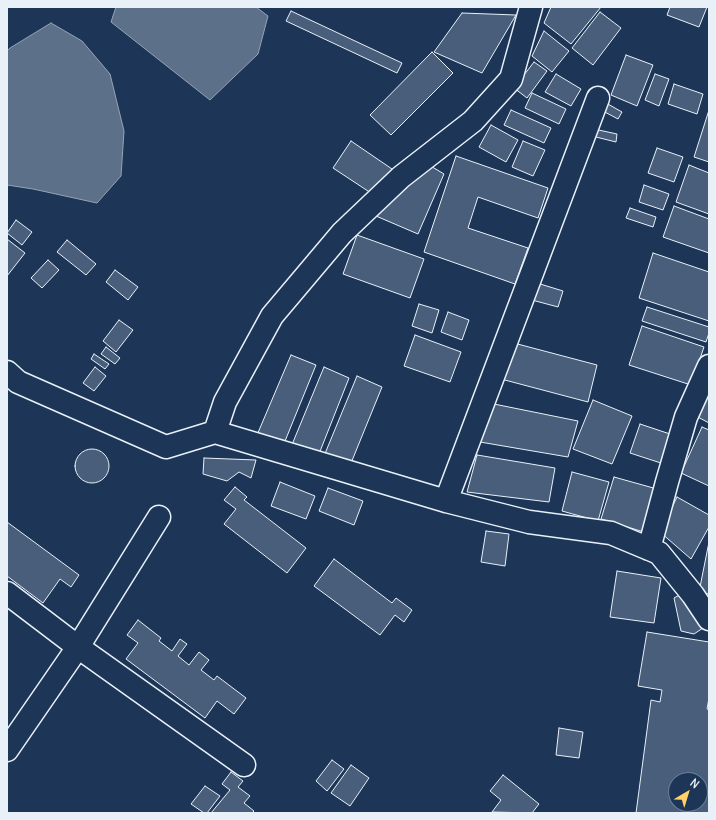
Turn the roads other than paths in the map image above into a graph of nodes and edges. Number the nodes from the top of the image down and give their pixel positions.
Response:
1 (532, 7) edge
2 (598, 98) dead end
3 (709, 366) edge
4 (7, 372) edge
5 (215, 432) junction
6 (446, 500) junction
7 (159, 517) dead end
8 (649, 549) junction
9 (7, 593) edge
10 (709, 619) edge
11 (78, 647) junction
12 (7, 750) edge
13 (244, 765) dead end

1 - 5 street
2 - 6 street
3 - 8 street
4 - 5 street
5 - 6 street
6 - 8 street
7 - 11 street
8 - 10 street
9 - 11 street
11 - 12 street
11 - 13 street

